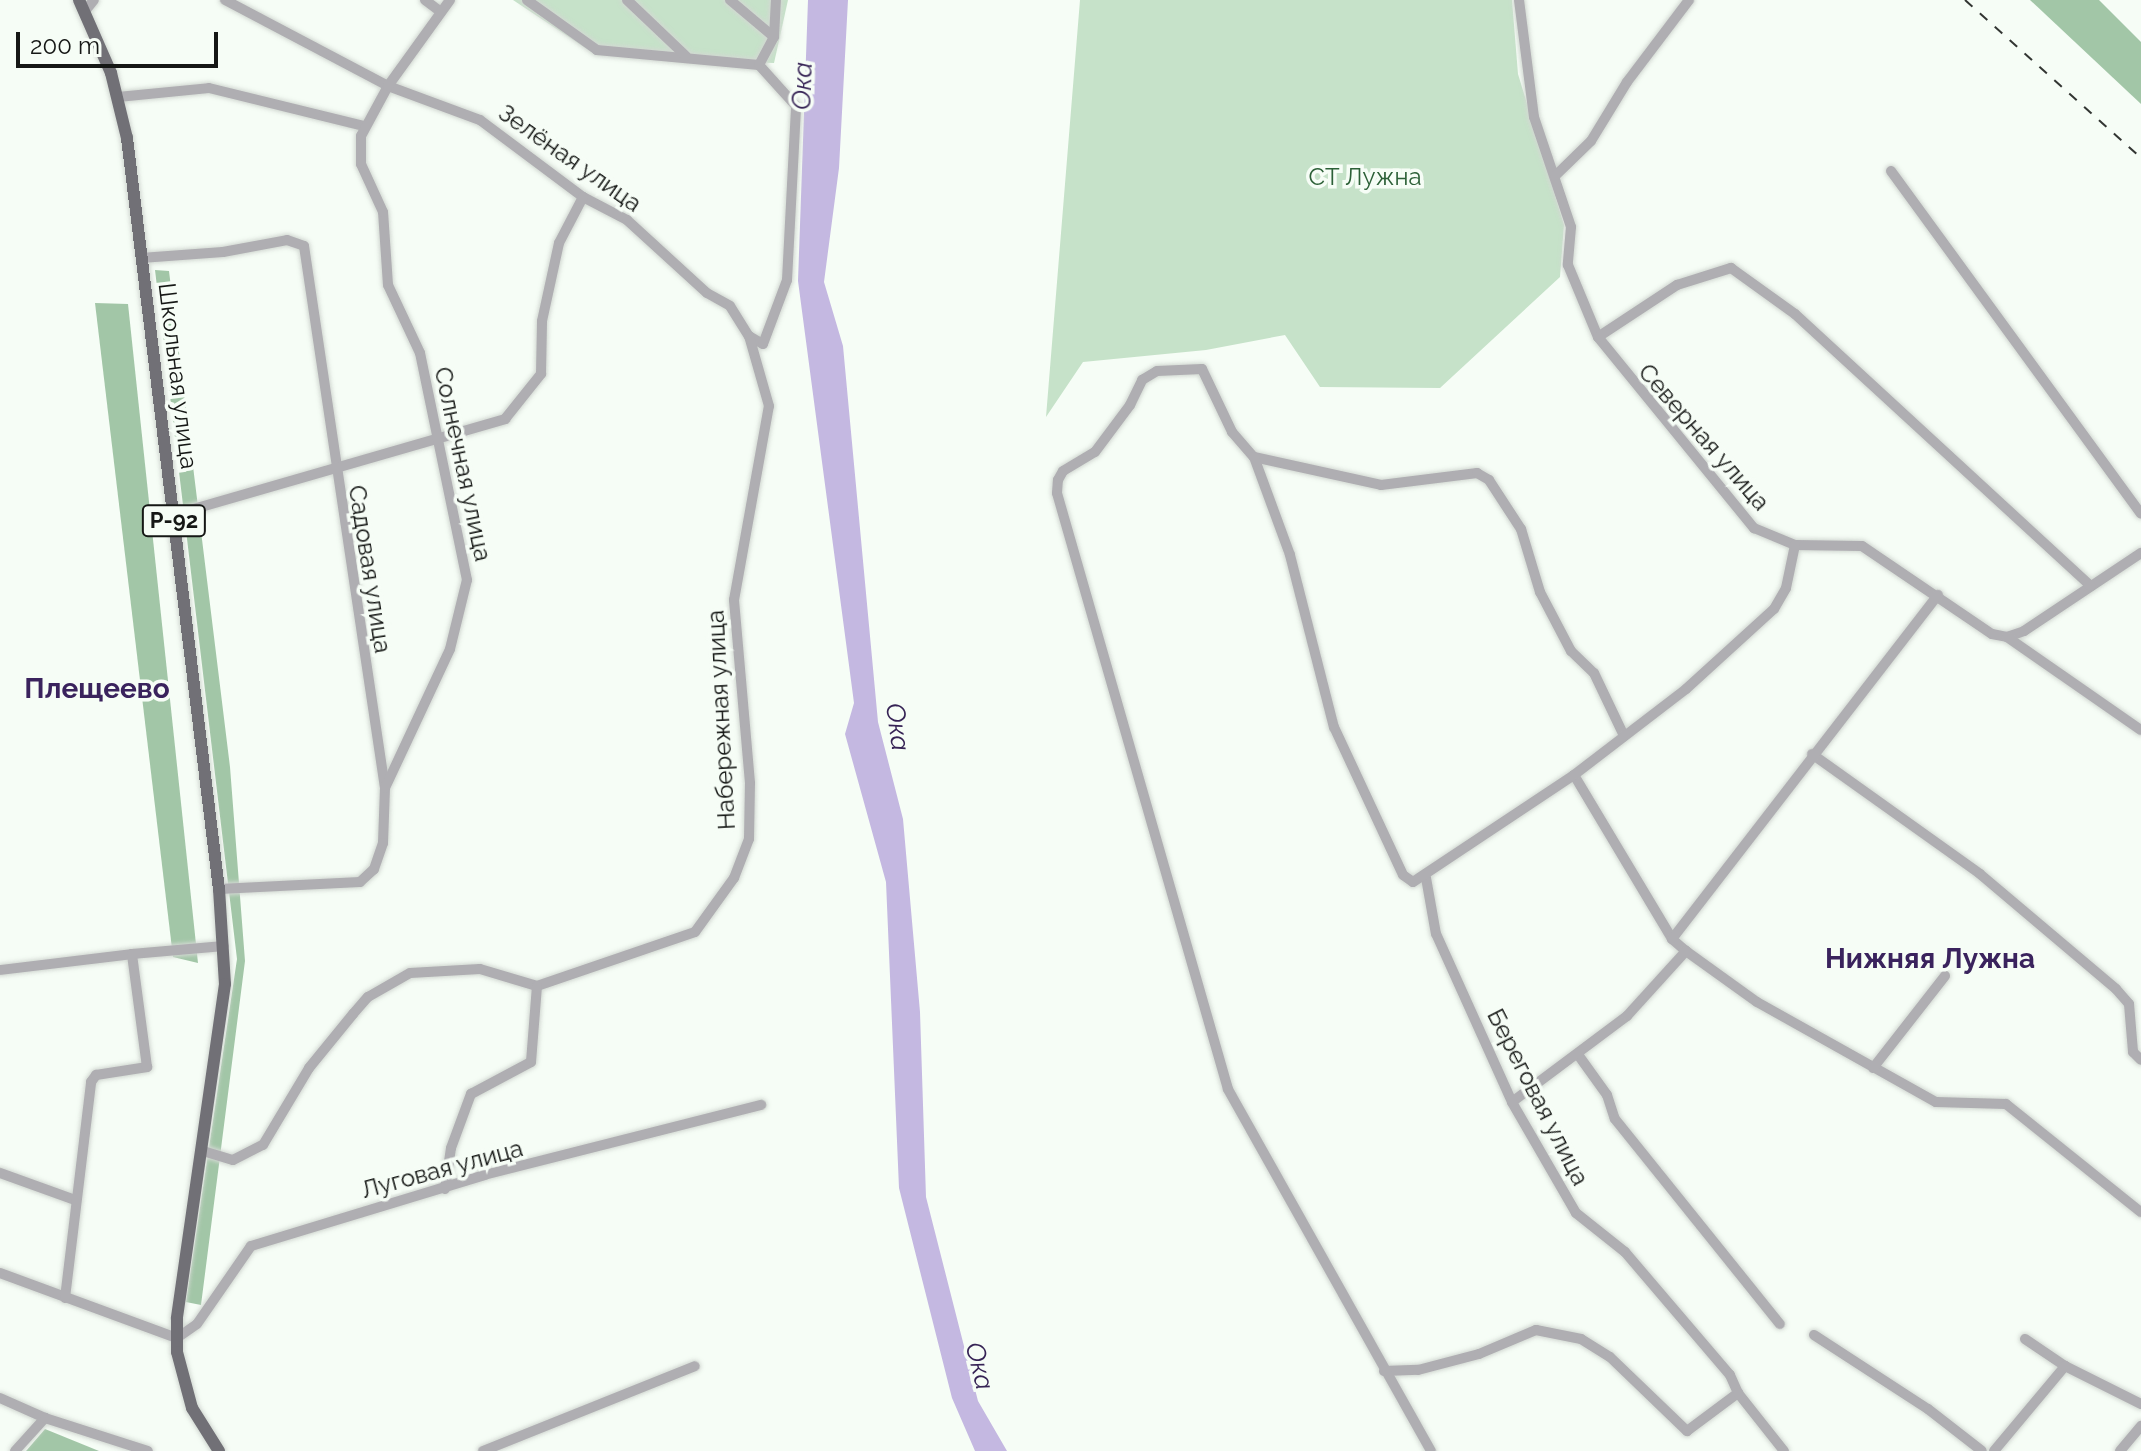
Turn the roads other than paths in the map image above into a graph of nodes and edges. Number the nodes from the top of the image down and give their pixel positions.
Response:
1 (94, 0) edge
2 (225, 0) edge
3 (425, 0) edge
4 (450, 0) edge
5 (527, 0) edge
6 (627, 0) edge
7 (730, 0) edge
8 (776, 0) edge
9 (1519, 0) edge
10 (1689, 0) edge
11 (82, 6) edge
12 (441, 12) junction
13 (774, 37) junction
14 (686, 56) junction
15 (759, 65) junction
16 (388, 86) junction
17 (118, 97) junction
18 (364, 126) junction
19 (1891, 171) dead end
20 (1555, 176) junction
21 (583, 197) junction
22 (141, 258) junction
23 (741, 319) joint
24 (749, 336) junction
25 (1598, 337) junction
26 (438, 442) junction
27 (1254, 457) junction
28 (333, 468) junction
29 (2141, 514) edge
30 (173, 515) junction
31 (1795, 545) junction
32 (2141, 553) edge
33 (2091, 586) junction
34 (1938, 595) junction
35 (2007, 637) junction
36 (2141, 730) edge
37 (1624, 736) junction
38 (1812, 754) junction
39 (1574, 775) junction
40 (385, 788) junction
41 (1426, 878) junction
42 (219, 889) junction
43 (1672, 939) junction
44 (224, 946) junction
45 (1686, 951) junction
46 (132, 954) junction
47 (0, 970) edge
48 (1945, 976) dead end
49 (537, 986) junction
50 (1579, 1056) junction
51 (2141, 1060) edge
52 (1873, 1068) junction
53 (1512, 1102) junction
54 (761, 1105) dead end
55 (203, 1151) junction
56 (0, 1173) edge
57 (445, 1189) junction
58 (75, 1200) junction
59 (2141, 1212) edge
60 (0, 1273) edge
61 (65, 1298) junction
62 (1780, 1324) dead end
63 (1814, 1335) dead end
64 (177, 1338) junction
65 (2025, 1339) dead end
66 (695, 1366) dead end
67 (2065, 1366) junction
68 (1384, 1371) junction
69 (1738, 1393) junction
70 (0, 1398) edge
71 (2141, 1404) edge
72 (45, 1418) junction
73 (2141, 1426) edge
74 (15, 1451) edge
75 (148, 1451) edge
76 (219, 1451) edge
77 (483, 1451) edge
78 (1431, 1451) edge
79 (1784, 1451) edge
80 (1982, 1451) edge
81 (1994, 1451) edge
82 (2120, 1451) edge

1 - 11 street
2 - 16 street, Зелёная улица
3 - 12 street
4 - 12 street
5 - 14 street
6 - 14 street
7 - 13 street
8 - 13 street
9 - 20 street, Северная улица
10 - 20 street
11 - 17 main road, Р-92
12 - 16 street
13 - 15 street
14 - 15 street
15 - 24 street
16 - 18 street
16 - 21 street, Зелёная улица
17 - 18 street
17 - 22 main road, Школьная улица / Р-92
18 - 26 street, Солнечная улица
19 - 29 street
20 - 25 street, Северная улица
21 - 23 street, Зелёная улица
21 - 26 street
22 - 28 street, Садовая улица
22 - 30 main road, Школьная улица / Р-92
23 - 24 street, Набережная улица
24 - 49 street, Набережная улица
25 - 31 street, Северная улица
25 - 33 street
26 - 28 street
26 - 40 street, Солнечная улица
27 - 37 street
27 - 41 street
27 - 68 street
28 - 30 street
28 - 40 street, Садовая улица
30 - 42 main road, Школьная улица / Р-92
31 - 34 street, Северная улица
31 - 37 street
32 - 33 street
33 - 35 street
34 - 35 street, Северная улица
34 - 38 street
35 - 36 street, Северная улица
37 - 39 street
38 - 43 street
38 - 51 street
39 - 41 street
39 - 43 street
40 - 42 street, Садовая улица
41 - 53 street, Береговая улица
42 - 44 main road, Школьная улица / Р-92
43 - 45 street
44 - 46 street
44 - 55 main road, Р-92
45 - 50 street
45 - 52 street
46 - 47 street
46 - 58 street
48 - 52 street
49 - 55 street
49 - 57 street
50 - 53 street
50 - 62 street
52 - 59 street
53 - 69 street, Береговая улица
54 - 57 street, Луговая улица
55 - 64 main road, Р-92
56 - 58 street
57 - 64 street, Луговая улица
58 - 61 street
60 - 61 street
61 - 64 street
63 - 80 street
64 - 76 main road, Р-92
65 - 67 street
66 - 77 street
67 - 71 street
67 - 81 street
68 - 69 street
68 - 78 street
69 - 79 street, Береговая улица
70 - 72 street
72 - 74 street
72 - 75 street
73 - 82 street

